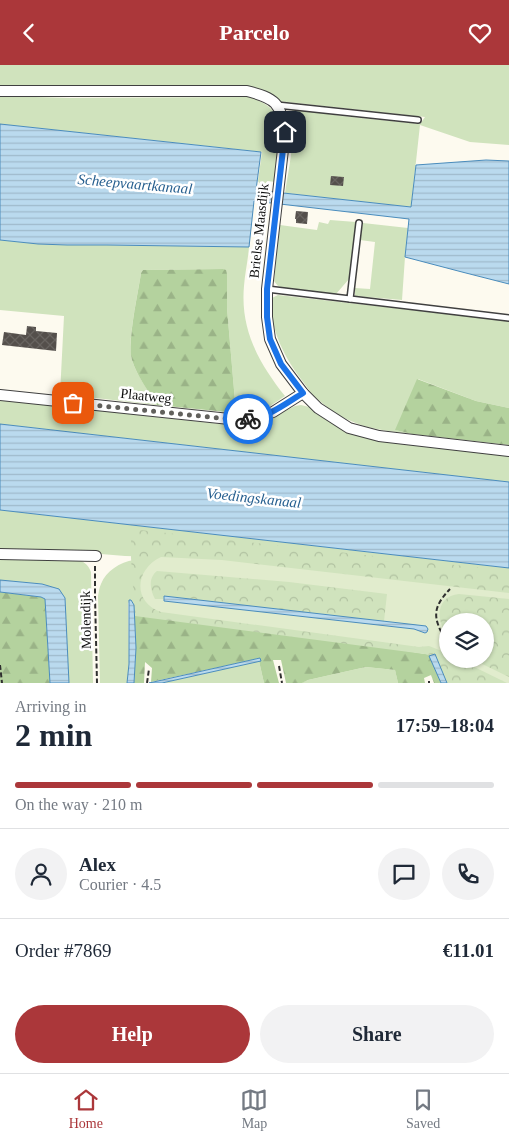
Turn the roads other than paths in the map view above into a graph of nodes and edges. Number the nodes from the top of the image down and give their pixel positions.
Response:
1 (0, 91) edge
2 (277, 105) junction
3 (418, 120) dead end
4 (359, 223) dead end
5 (267, 289) junction
6 (350, 299) junction
7 (509, 318) edge
8 (303, 393) junction
9 (0, 395) edge
10 (509, 451) edge
11 (0, 554) edge
12 (96, 556) road end

1 - 2 street
2 - 3 lane
2 - 5 street, Brielse Maasdijk
4 - 6 lane
5 - 6 lane
5 - 8 street, Brielse Maasdijk
6 - 7 lane
8 - 9 street, Plaatweg
8 - 10 street
11 - 12 street

